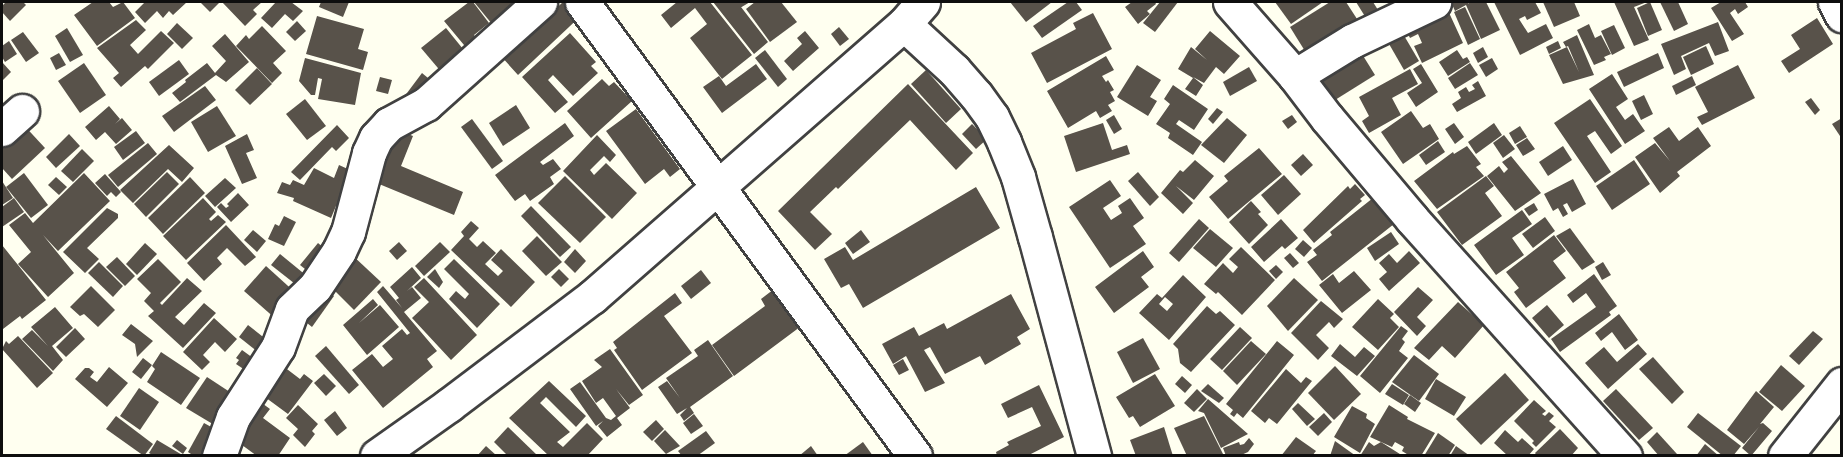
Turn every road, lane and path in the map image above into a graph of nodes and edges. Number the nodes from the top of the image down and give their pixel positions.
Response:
1 (540, 2) edge
2 (582, 2) edge
3 (1230, 2) edge
4 (1434, 2) edge
5 (1835, 2) edge
6 (913, 13) edge
7 (1842, 15) edge
8 (1295, 76) junction
9 (720, 188) junction
10 (1842, 384) edge
11 (219, 456) edge
12 (376, 456) edge
13 (915, 456) edge
14 (1094, 456) edge
15 (1625, 456) edge
16 (1785, 456) edge

1 - 11 street
2 - 9 street
3 - 8 street
4 - 8 street
5 - 7 street
6 - 9 street
6 - 14 street
8 - 15 street
9 - 12 street
9 - 13 street
10 - 16 street

